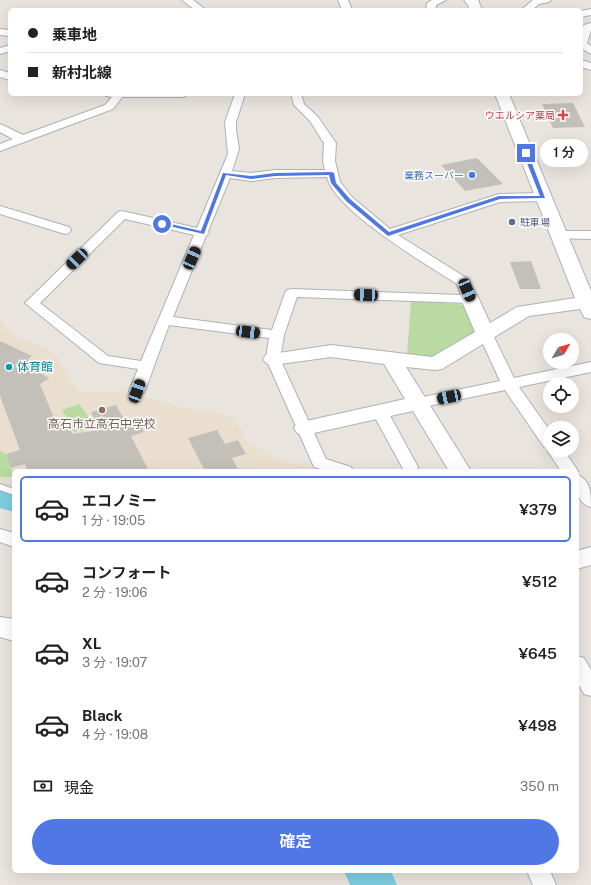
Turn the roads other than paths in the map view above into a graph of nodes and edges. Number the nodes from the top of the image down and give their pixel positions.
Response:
1 (187, 0) edge
2 (441, 0) edge
3 (470, 0) edge
4 (542, 2) edge
5 (198, 8) edge
6 (431, 8) edge
7 (475, 8) edge
8 (530, 8) edge
9 (591, 26) edge
10 (583, 41) edge
11 (583, 45) edge
12 (591, 51) edge
13 (116, 96) edge
14 (239, 96) edge
15 (297, 96) edge
16 (503, 96) edge
17 (0, 127) edge
18 (23, 140) junction
19 (0, 148) edge
20 (331, 173) junction
21 (225, 174) junction
22 (543, 197) junction
23 (0, 210) edge
24 (65, 230) dead end
25 (203, 232) junction
26 (388, 234) junction
27 (558, 234) junction
28 (591, 235) edge
29 (470, 299) junction
30 (589, 306) edge
31 (164, 320) junction
32 (485, 333) junction
33 (277, 335) junction
34 (273, 359) junction
35 (392, 359) junction
36 (146, 366) junction
37 (591, 367) edge
38 (508, 384) junction
39 (137, 391) dead end
40 (419, 403) junction
41 (380, 412) junction
42 (305, 428) junction
43 (543, 433) edge
44 (560, 457) edge
45 (410, 467) dead end
46 (339, 469) edge
47 (459, 469) edge
48 (569, 469) edge
49 (579, 484) edge
50 (0, 487) edge
51 (12, 491) edge
52 (591, 501) edge
53 (0, 535) edge
54 (12, 539) edge
55 (591, 556) edge
56 (579, 559) edge
57 (0, 627) edge
58 (12, 630) edge
59 (539, 873) edge
60 (545, 885) edge

1 - 5 street
2 - 6 street
3 - 7 street
4 - 8 street
9 - 10 street
11 - 12 street
13 - 18 street
14 - 21 street
15 - 20 street
16 - 22 street
17 - 18 street
18 - 19 street
20 - 21 street
20 - 26 street
21 - 25 street
22 - 26 street
22 - 27 street
23 - 24 street
25 - 31 street
25 - 36 street
26 - 29 street
27 - 28 street
27 - 30 street
29 - 32 street
29 - 33 street
30 - 32 street
31 - 33 street
31 - 36 street
32 - 35 street
32 - 38 street
33 - 34 street
34 - 35 street
34 - 42 street
35 - 40 street
36 - 39 street
37 - 38 street
38 - 40 street
38 - 43 street
40 - 41 street
40 - 47 street
41 - 42 street
41 - 45 street
42 - 46 street
44 - 48 street
49 - 52 street
50 - 51 lane
53 - 54 street
55 - 56 street
57 - 58 street
59 - 60 street

